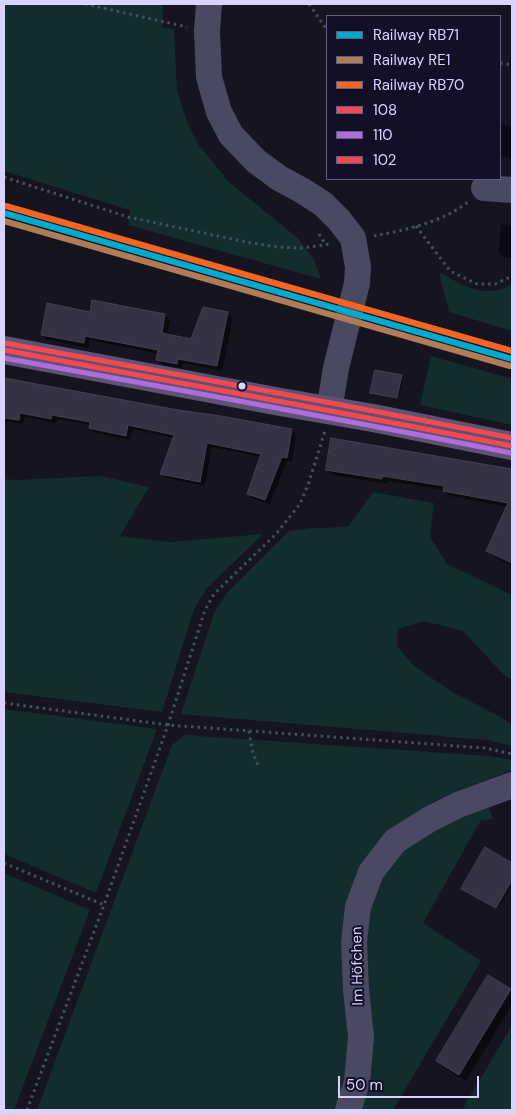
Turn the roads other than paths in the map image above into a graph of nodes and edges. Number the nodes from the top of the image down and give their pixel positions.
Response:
1 (209, 4) edge
2 (484, 188) road end
3 (512, 190) edge
4 (4, 350) edge
5 (329, 410) junction
6 (512, 446) edge
7 (512, 785) edge
8 (348, 1110) edge

1 - 5 street
2 - 3 street
4 - 5 main road
5 - 6 main road
7 - 8 street, Im Höfchen

